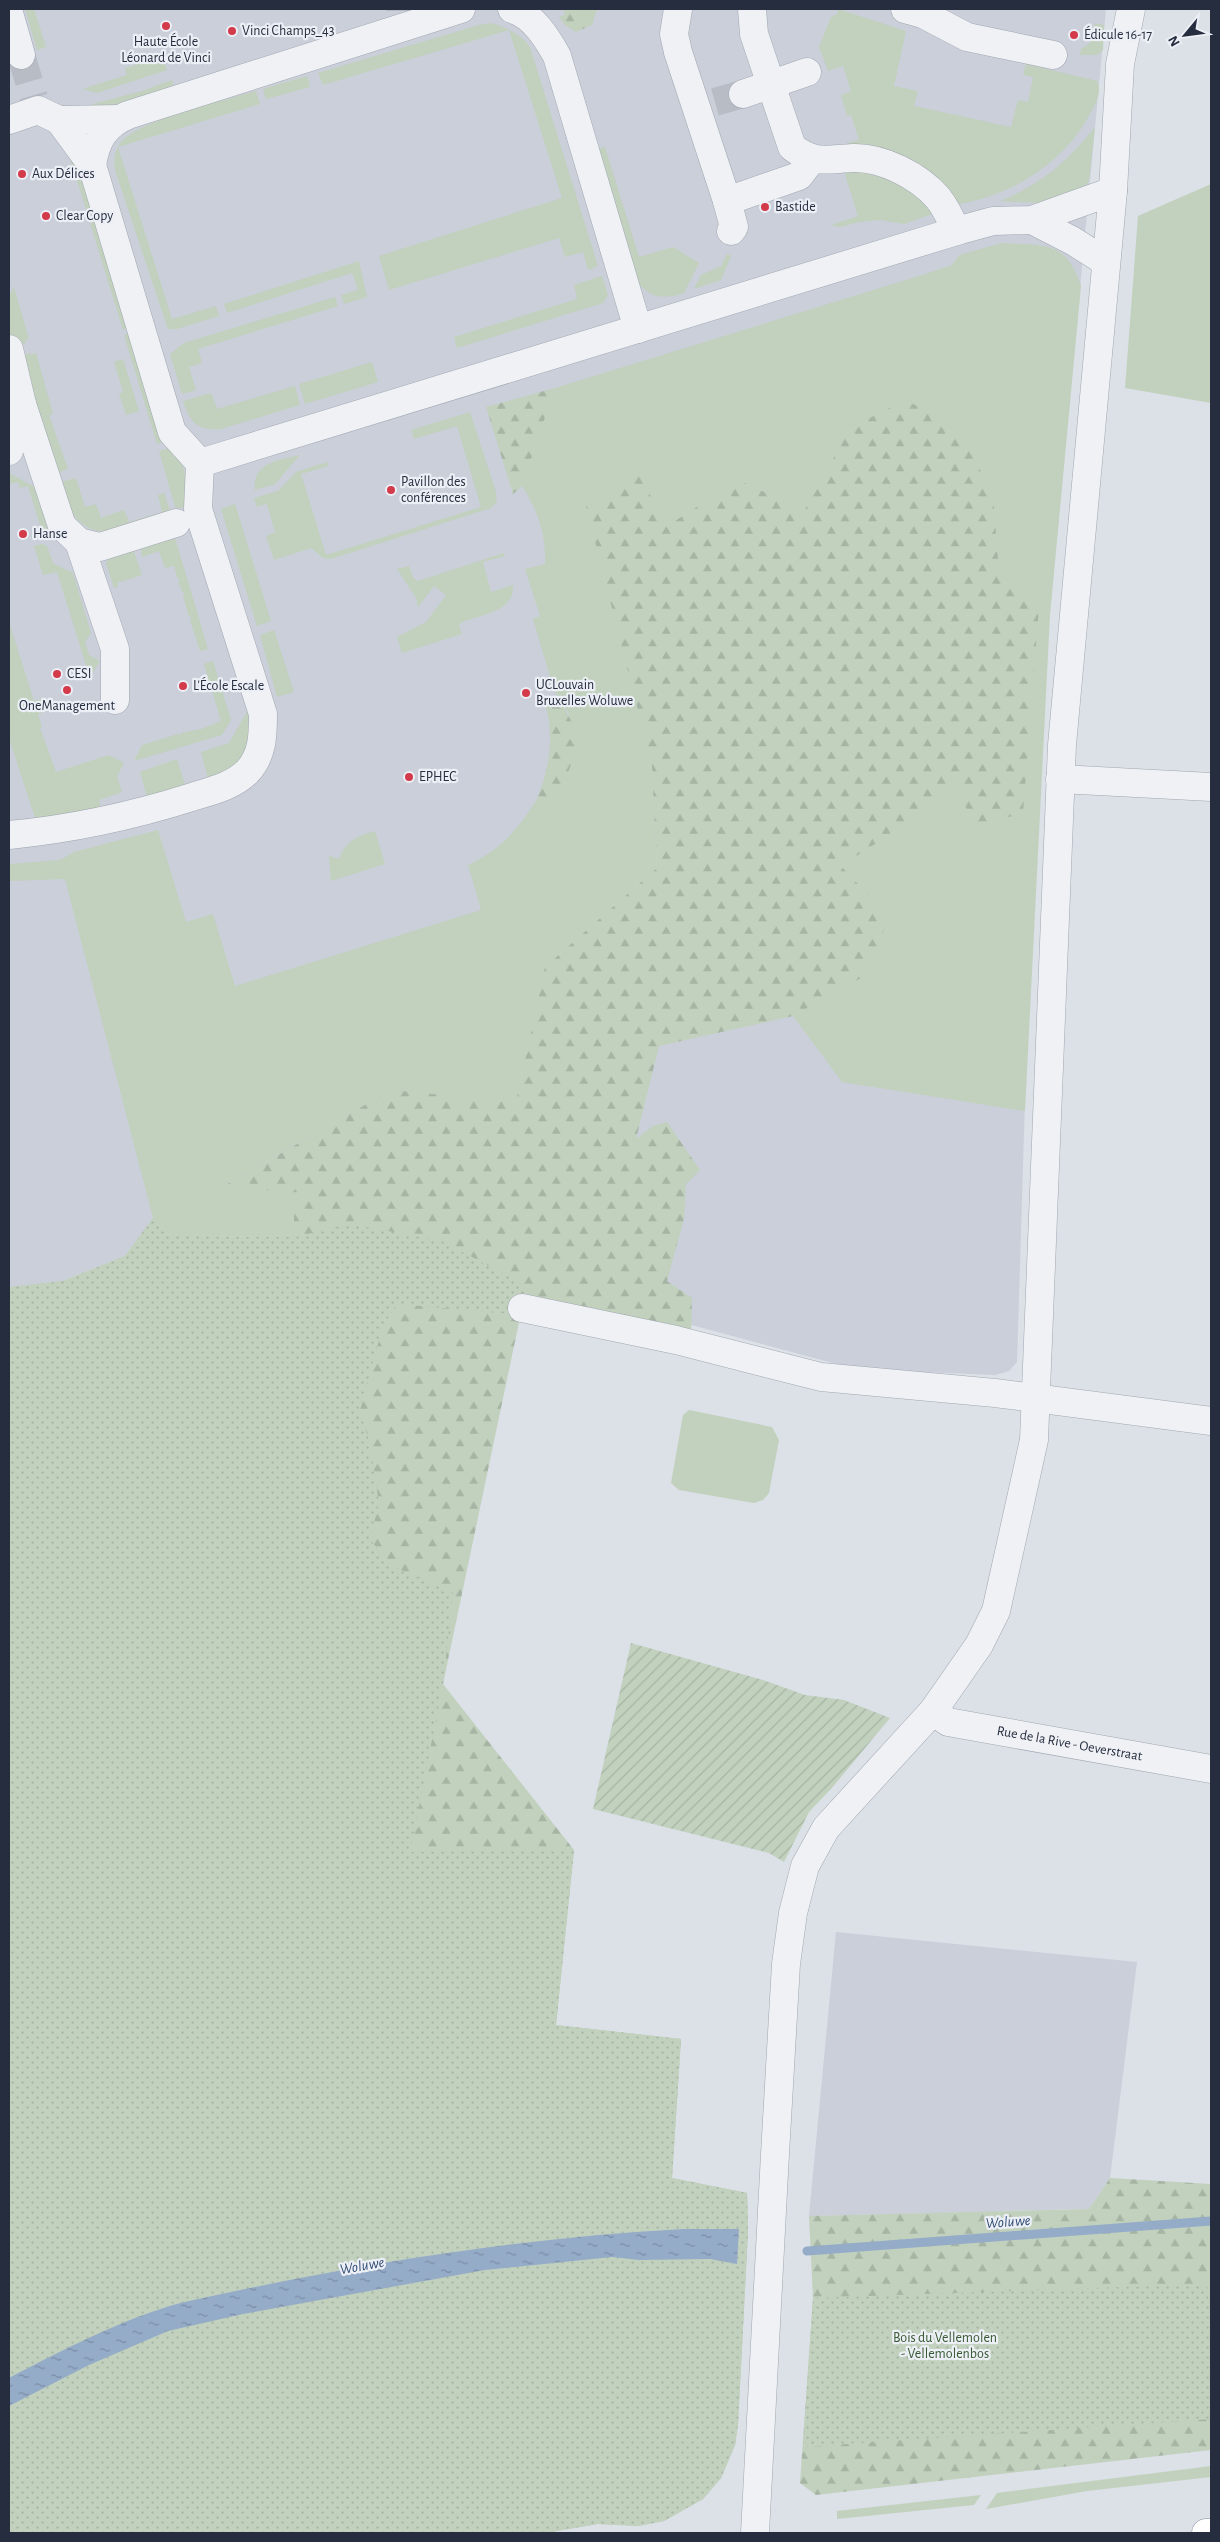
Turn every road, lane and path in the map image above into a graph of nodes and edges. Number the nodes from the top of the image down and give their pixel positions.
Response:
1 (461, 9) edge
2 (512, 9) edge
3 (678, 9) edge
4 (752, 9) edge
5 (905, 9) edge
6 (1131, 9) edge
7 (9, 13) edge
8 (21, 55) tunnel mouth
9 (1053, 56) dead end
10 (807, 72) dead end
11 (771, 85) junction
12 (743, 94) tunnel mouth
13 (44, 110) junction
14 (119, 118) junction
15 (9, 120) edge
16 (812, 159) junction
17 (92, 165) junction
18 (725, 184) junction
19 (1112, 191) junction
20 (1032, 220) junction
21 (731, 231) dead end
22 (956, 231) junction
23 (1106, 262) junction
24 (638, 329) junction
25 (9, 349) edge
26 (22, 404) junction
27 (10, 447) edge
28 (200, 463) junction
29 (47, 480) junction
30 (176, 523) dead end
31 (80, 542) junction
32 (115, 700) dead end
33 (1060, 779) junction
34 (1211, 787) edge
35 (9, 836) edge
36 (522, 1308) dead end
37 (1037, 1399) junction
38 (1211, 1421) edge
39 (933, 1711) junction
40 (1211, 1769) edge
41 (755, 2533) edge
42 (1206, 2533) edge
43 (1211, 2533) edge

1 - 14 street
2 - 24 street
3 - 18 street
4 - 11 street
5 - 9 street
6 - 19 street
7 - 8 street
10 - 11 street
11 - 12 street
11 - 16 street
13 - 14 street
13 - 15 street
13 - 17 street
14 - 17 street
16 - 18 street
16 - 22 street
17 - 28 street
18 - 21 street
19 - 20 street
19 - 23 street
20 - 22 street
20 - 23 street
22 - 24 street
23 - 33 street
24 - 28 street
25 - 26 street
26 - 27 street
26 - 29 street
27 - 29 street
28 - 35 street
29 - 31 street
30 - 31 street
31 - 32 street
33 - 34 street
33 - 37 street
36 - 37 street
37 - 38 street
37 - 39 street
39 - 40 street, Rue de la Rive - Oeverstraat
39 - 41 street
42 - 43 highway

